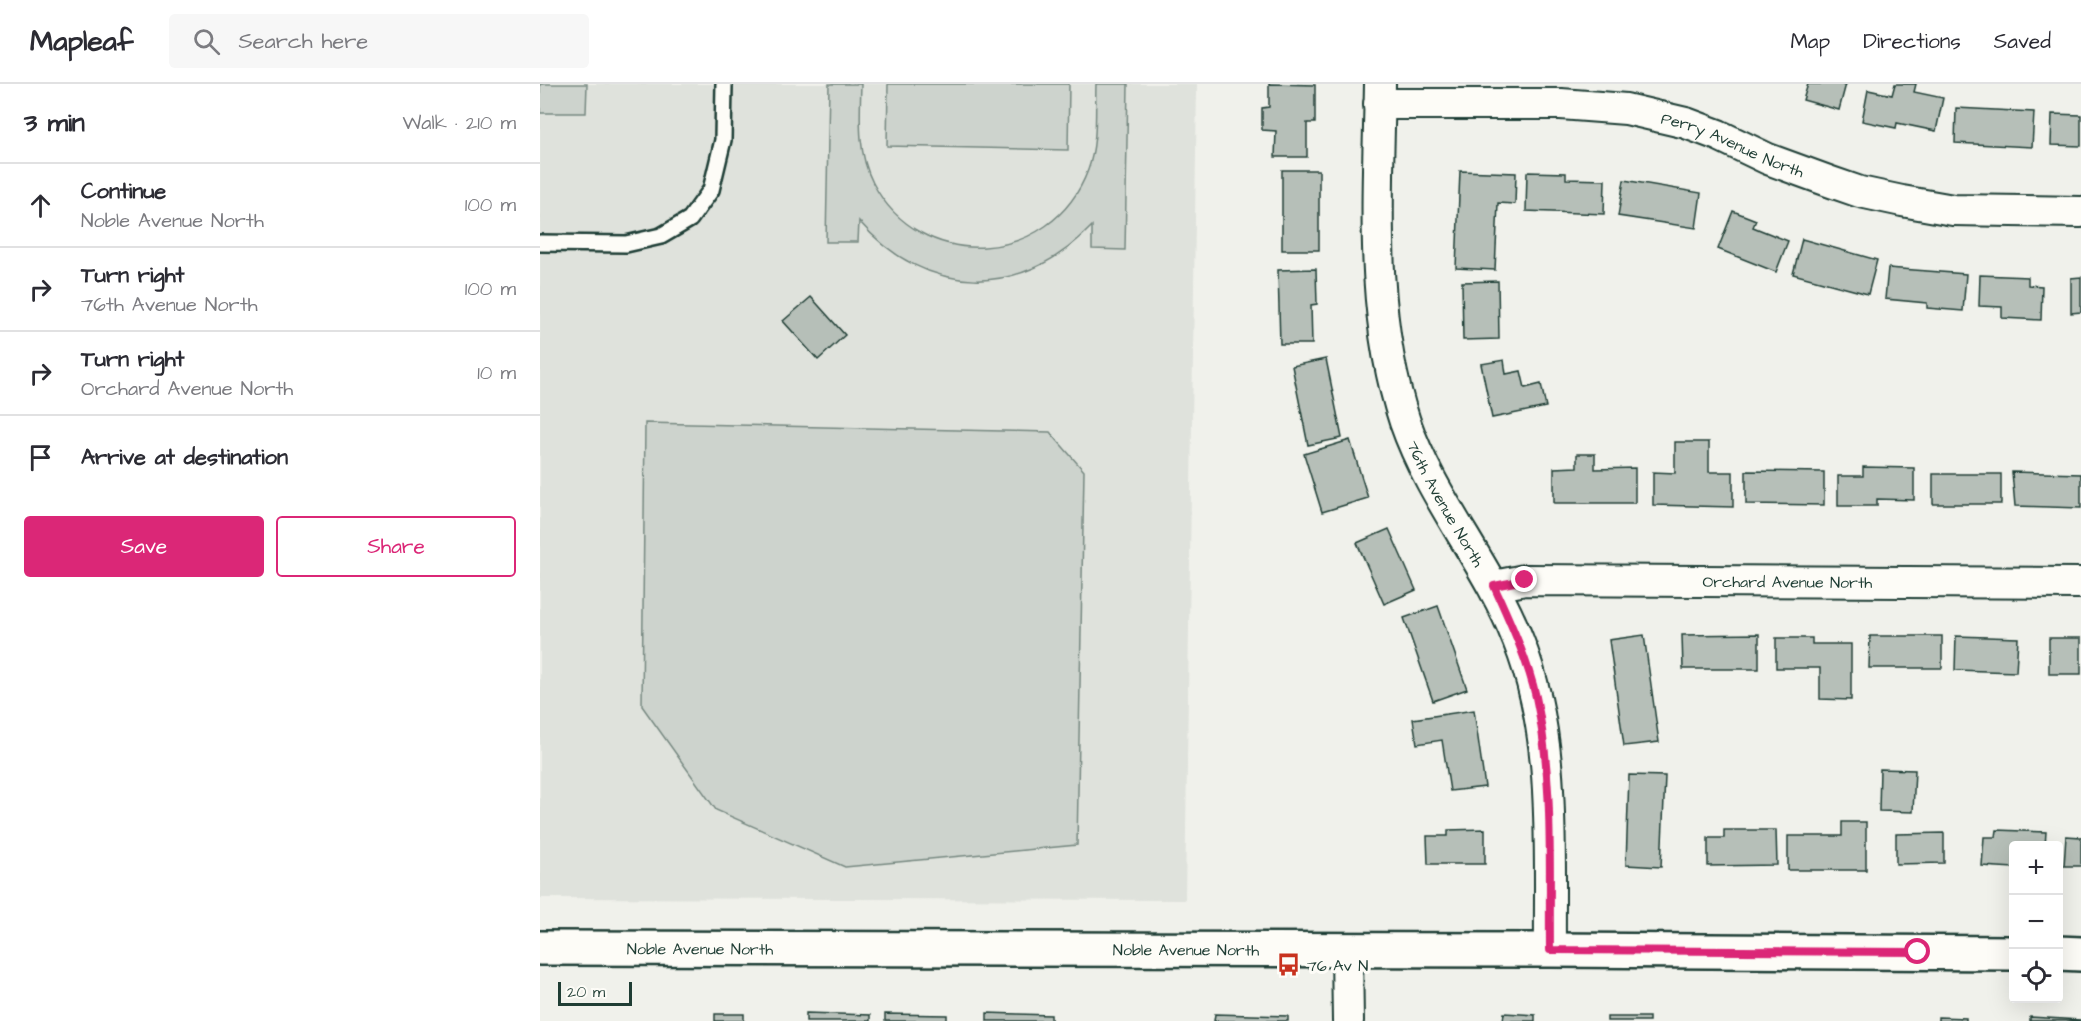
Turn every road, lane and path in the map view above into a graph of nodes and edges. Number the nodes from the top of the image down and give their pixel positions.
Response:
1 (724, 84) edge
2 (1380, 94) edge
3 (2081, 212) edge
4 (540, 243) edge
5 (2081, 583) edge
6 (1494, 586) junction
7 (540, 948) edge
8 (1550, 950) junction
9 (1347, 951) junction
10 (2009, 953) edge
11 (2063, 954) edge
12 (2081, 954) edge
13 (1348, 1021) edge

1 - 4 lane
2 - 3 street, Perry Avenue North
2 - 6 street, 76th Avenue North
5 - 6 street, Orchard Avenue North
6 - 8 street, 76th Avenue North
7 - 9 street, Noble Avenue North
8 - 9 street, Noble Avenue North
8 - 10 street, Noble Avenue North
9 - 13 street
11 - 12 street

